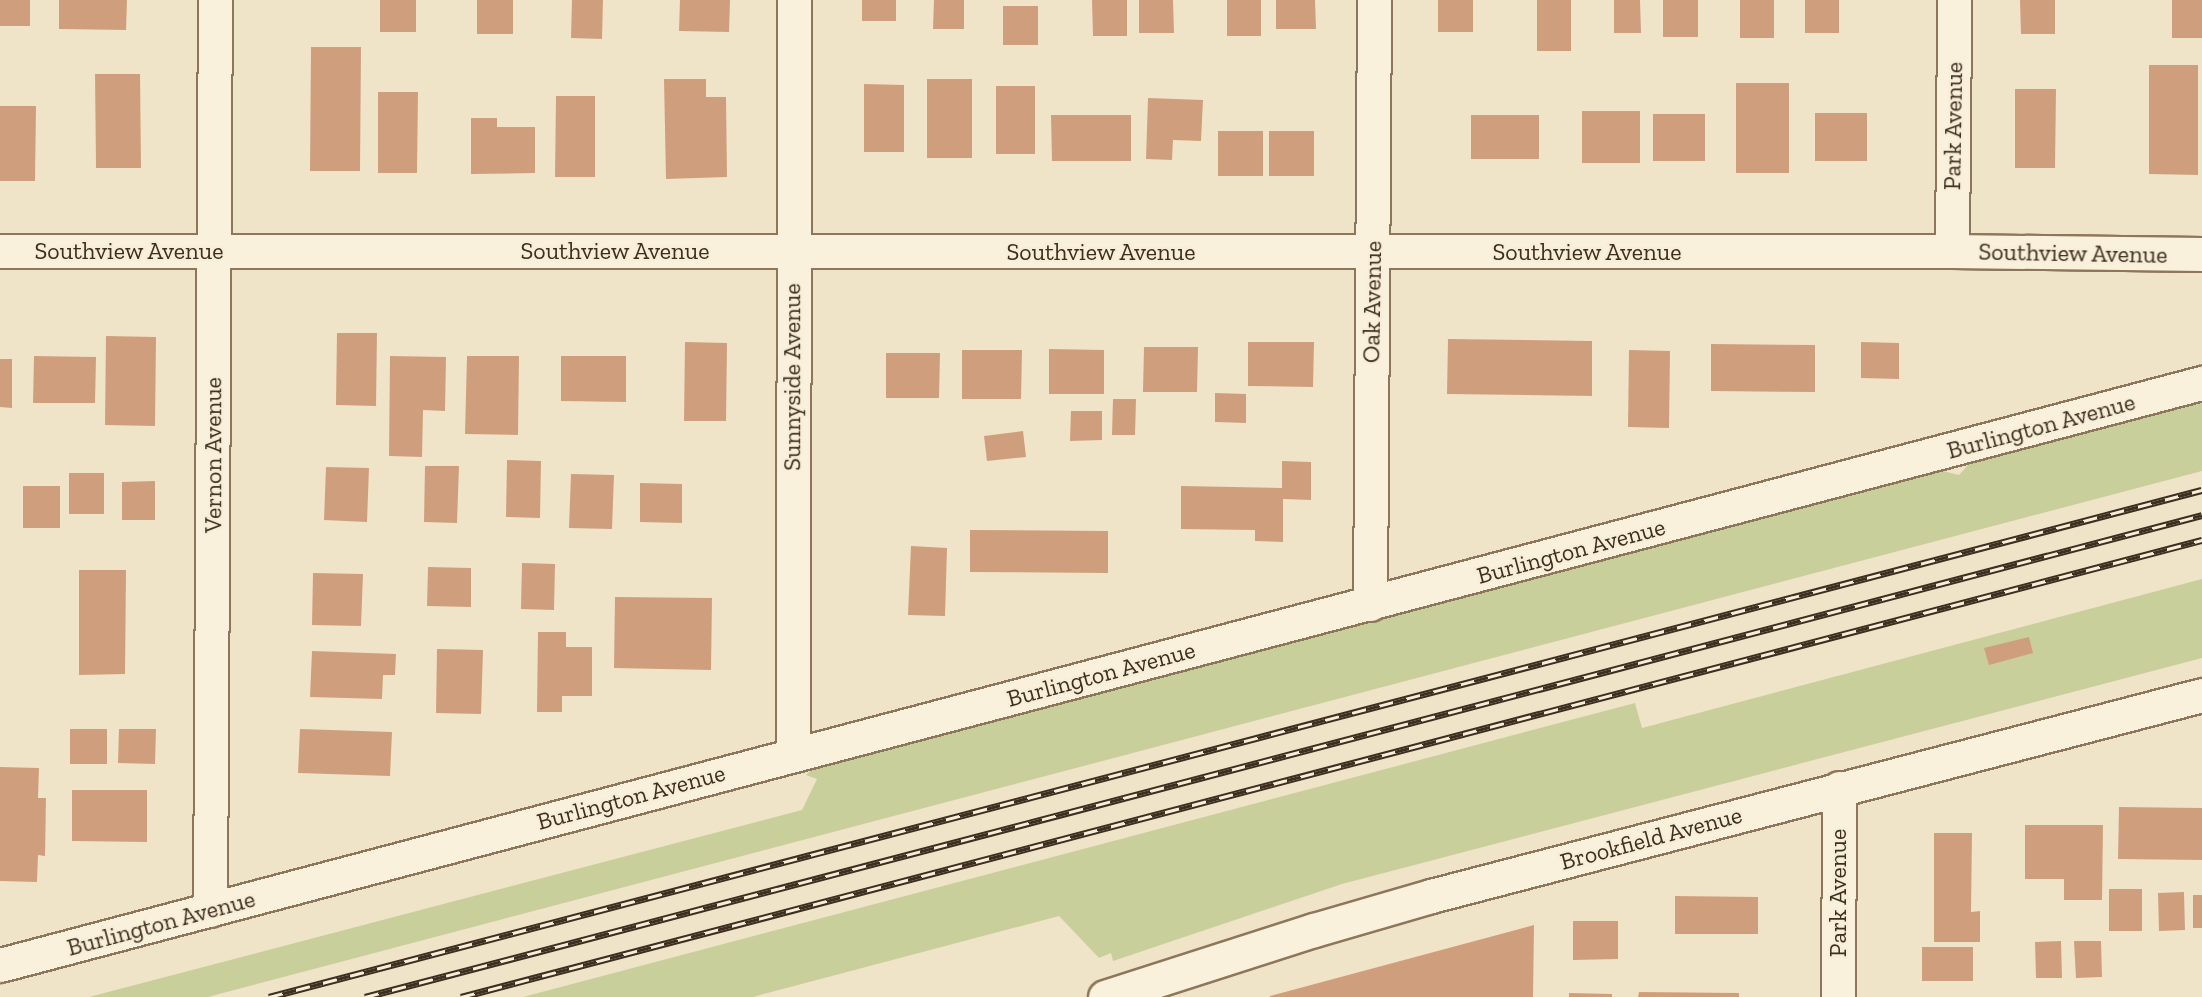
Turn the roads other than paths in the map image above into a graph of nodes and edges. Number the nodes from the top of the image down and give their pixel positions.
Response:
1 (215, 0) edge
2 (794, 0) edge
3 (1374, 0) edge
4 (1954, 0) edge
5 (0, 251) edge
6 (214, 251) junction
7 (792, 251) junction
8 (1952, 251) junction
9 (1372, 252) junction
10 (2202, 254) edge
11 (2202, 383) edge
12 (1370, 604) junction
13 (2202, 695) edge
14 (793, 754) junction
15 (1839, 788) junction
16 (210, 910) junction
17 (0, 965) edge
18 (1115, 994) edge
19 (1838, 997) edge

1 - 6 street, Vernon Avenue
2 - 7 street, Sunnyside Avenue
3 - 9 street, Oak Avenue
4 - 8 street, Park Avenue
5 - 6 street, Southview Avenue
6 - 7 street, Southview Avenue
6 - 16 street, Vernon Avenue
7 - 9 street, Southview Avenue
7 - 14 street, Sunnyside Avenue
8 - 9 street, Southview Avenue
8 - 10 street, Southview Avenue
9 - 12 street, Oak Avenue
11 - 12 street, Burlington Avenue
12 - 14 street, Burlington Avenue
13 - 15 street, Brookfield Avenue
14 - 16 street, Burlington Avenue
15 - 18 street, Brookfield Avenue
15 - 19 street, Park Avenue
16 - 17 street, Burlington Avenue

